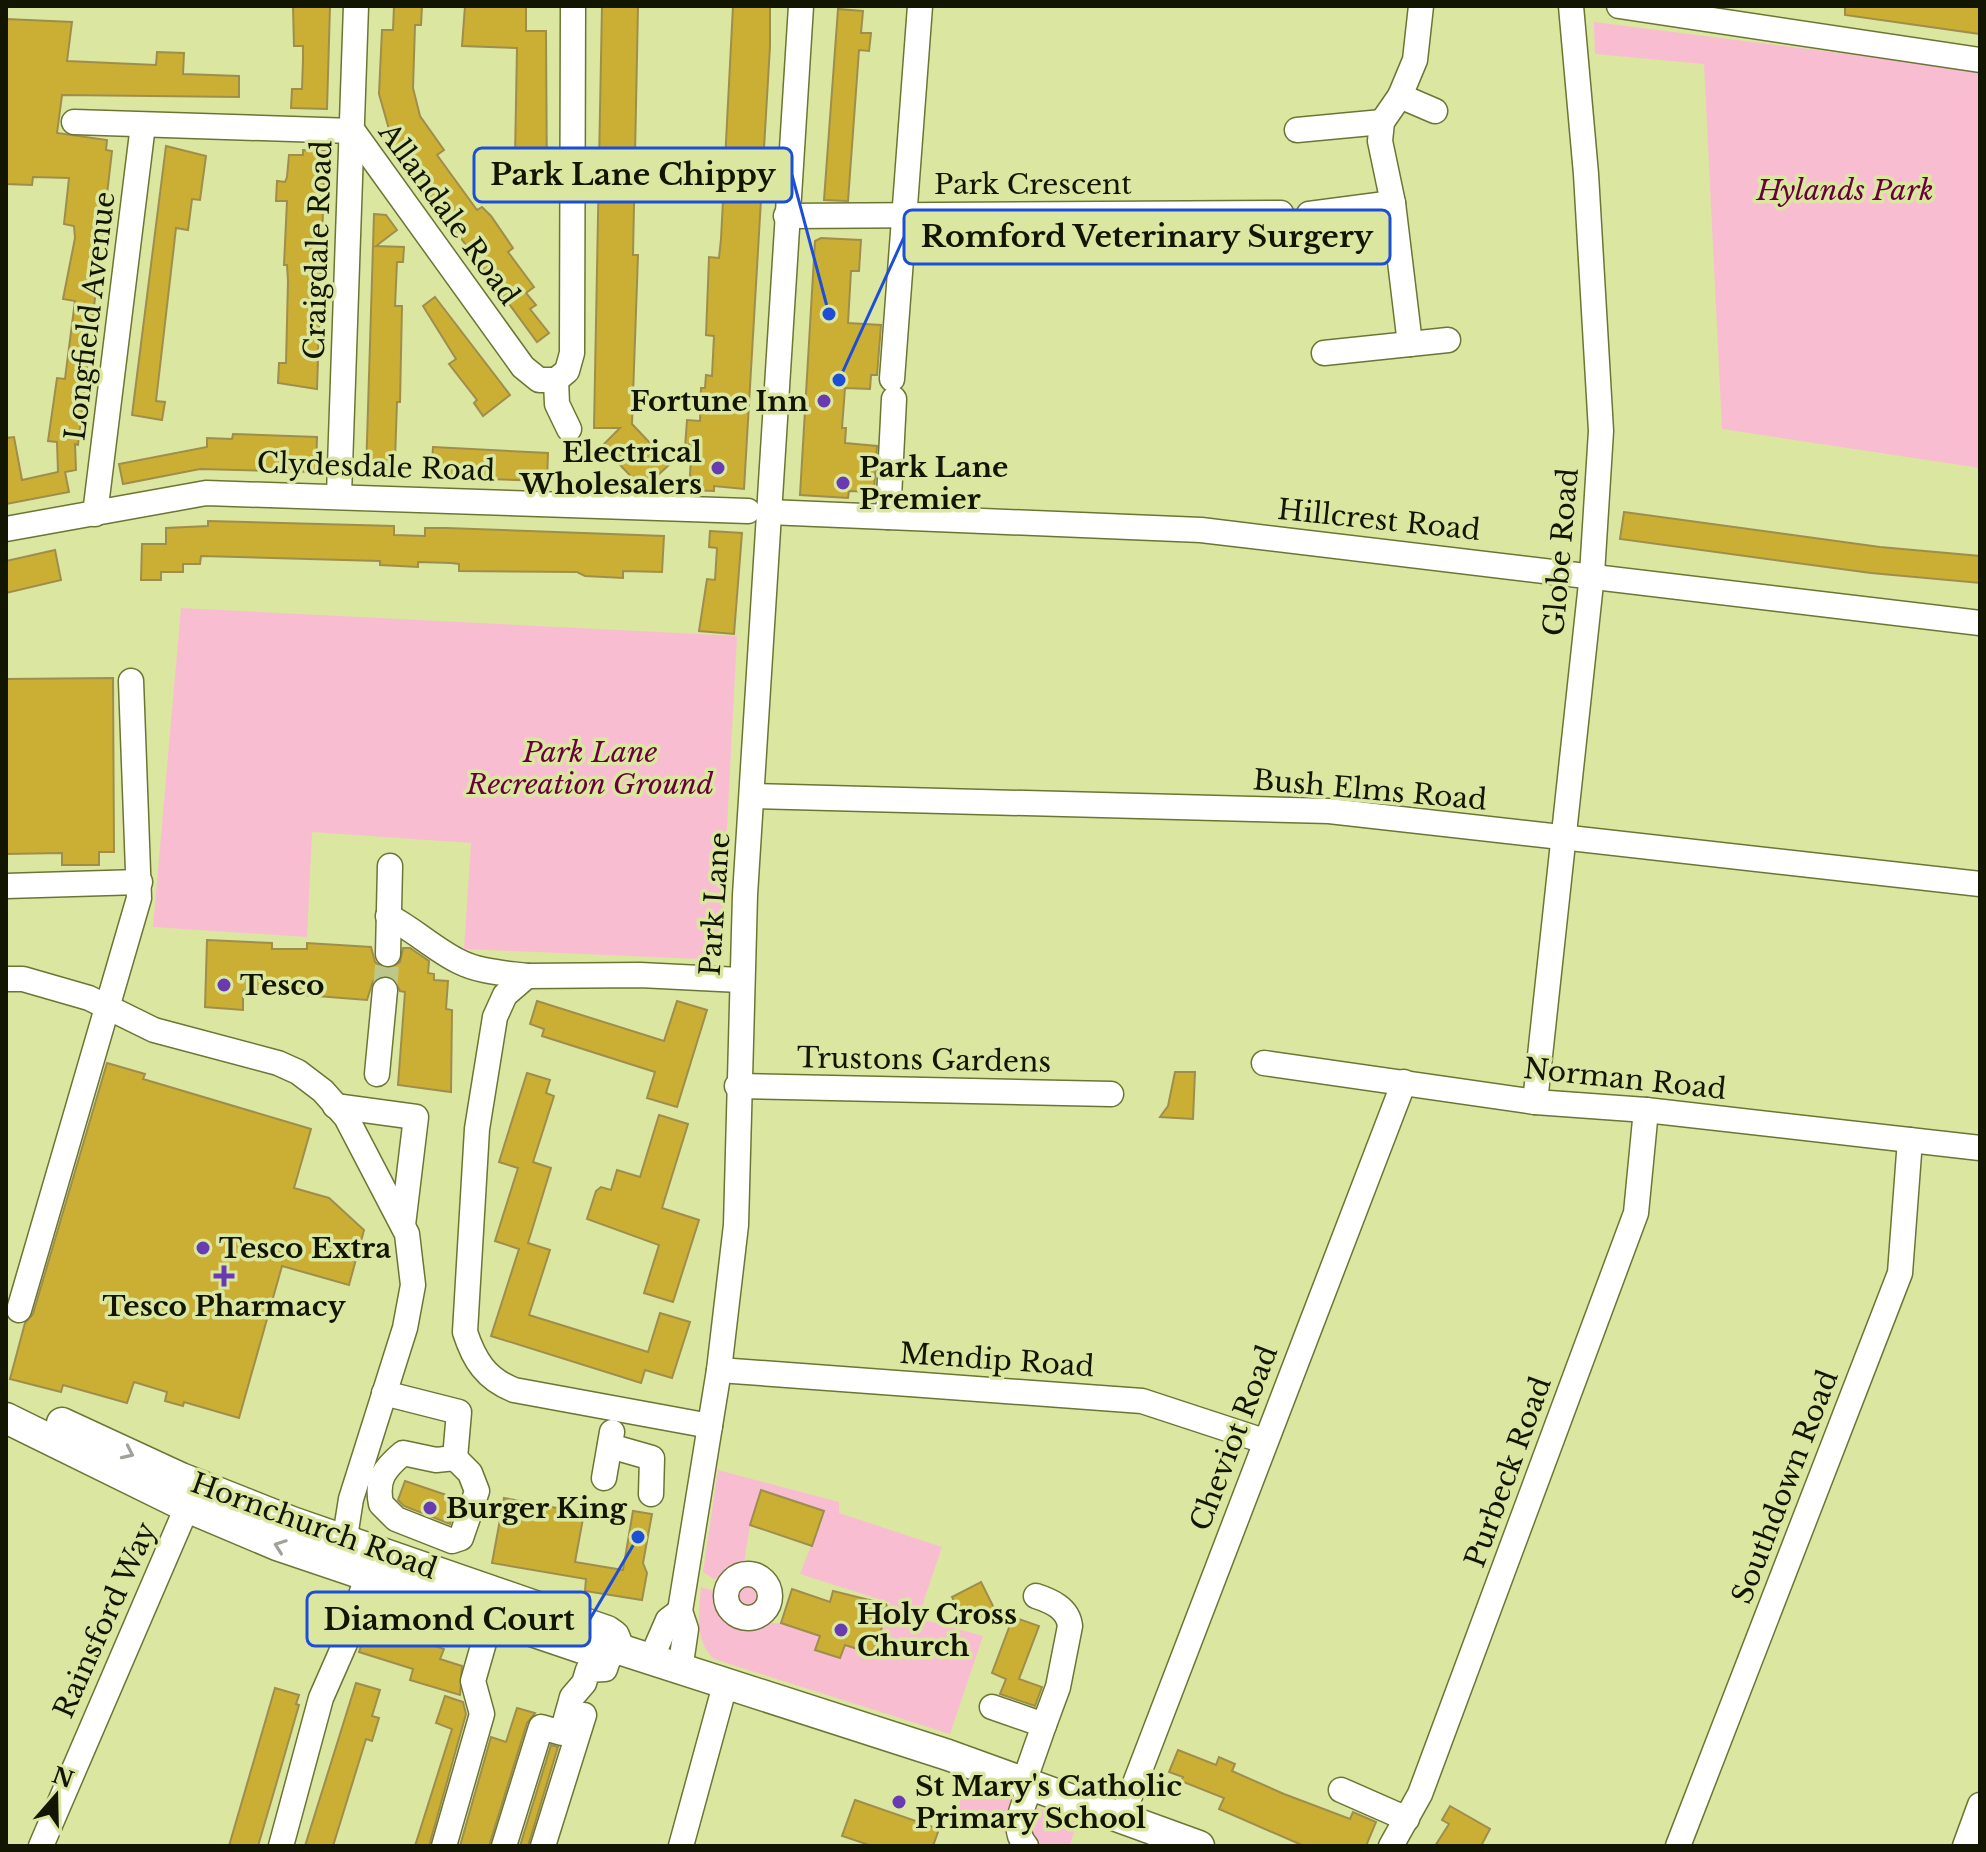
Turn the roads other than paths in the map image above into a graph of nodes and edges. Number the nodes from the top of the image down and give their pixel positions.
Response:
1 (356, 6) edge
2 (573, 6) edge
3 (801, 6) edge
4 (920, 6) edge
5 (1421, 6) edge
6 (1571, 6) edge
7 (1619, 6) edge
8 (1980, 60) edge
9 (1400, 96) junction
10 (1435, 111) dead end
11 (74, 122) dead end
12 (1382, 122) junction
13 (143, 125) junction
14 (1297, 130) dead end
15 (353, 131) junction
16 (1393, 203) junction
17 (1281, 213) dead end
18 (904, 214) junction
19 (1309, 214) dead end
20 (786, 216) junction
21 (1448, 340) dead end
22 (1410, 344) junction
23 (1324, 353) dead end
24 (556, 380) junction
25 (569, 429) dead end
26 (339, 495) junction
27 (758, 512) junction
28 (95, 514) junction
29 (888, 517) junction
30 (6, 529) edge
31 (1592, 574) junction
32 (1980, 623) edge
33 (131, 681) dead end
34 (753, 796) junction
35 (1562, 838) junction
36 (390, 866) dead end
37 (140, 882) junction
38 (1980, 884) edge
39 (6, 886) edge
40 (388, 916) junction
41 (388, 954) tunnel mouth
42 (527, 976) junction
43 (6, 979) edge
44 (740, 980) junction
45 (385, 990) tunnel mouth
46 (108, 1005) junction
47 (1264, 1063) dead end
48 (377, 1074) dead end
49 (1404, 1082) junction
50 (737, 1086) junction
51 (1111, 1094) dead end
52 (1535, 1102) junction
53 (335, 1106) junction
54 (1646, 1110) junction
55 (1910, 1140) junction
56 (1980, 1148) edge
57 (403, 1225) junction
58 (19, 1310) dead end
59 (719, 1370) junction
60 (384, 1393) junction
61 (6, 1398) edge
62 (615, 1410) junction
63 (6, 1418) edge
64 (710, 1426) junction
65 (1264, 1441) junction
66 (610, 1446) junction
67 (455, 1458) dead end
68 (604, 1478) dead end
69 (651, 1494) dead end
70 (187, 1507) junction
71 (351, 1560) junction
72 (685, 1579) junction
73 (727, 1589) dead end
74 (1036, 1596) dead end
75 (680, 1611) junction
76 (491, 1618) junction
77 (614, 1651) junction
78 (651, 1659) junction
79 (680, 1670) junction
80 (584, 1683) junction
81 (725, 1685) junction
82 (992, 1707) dead end
83 (1044, 1725) junction
84 (1028, 1784) junction
85 (1341, 1790) dead end
86 (1980, 1805) edge
87 (1122, 1817) junction
88 (1407, 1819) junction
89 (41, 1846) edge
90 (281, 1846) edge
91 (444, 1846) edge
92 (504, 1846) edge
93 (543, 1846) edge
94 (681, 1846) edge
95 (1026, 1846) edge
96 (1199, 1846) edge
97 (1391, 1846) edge
98 (1678, 1846) edge
99 (1965, 1846) edge

1 - 15 street, Craigdale Road
2 - 24 street
3 - 20 street, Park Lane
4 - 18 street
5 - 9 street
6 - 31 street, Globe Road
7 - 8 street
9 - 10 street
9 - 12 street
11 - 13 street, Allandale Road
12 - 14 street
12 - 16 street
13 - 15 street, Allandale Road
13 - 28 street, Longfield Avenue
15 - 24 street, Allandale Road
15 - 26 street, Craigdale Road
16 - 19 street
16 - 22 street
17 - 18 street, Park Crescent
18 - 20 street, Park Crescent
18 - 29 street
20 - 27 street, Park Lane
21 - 22 street
22 - 23 street
24 - 25 street
26 - 27 street, Clydesdale Road
26 - 28 street, Clydesdale Road
27 - 29 street, Hillcrest Road
27 - 34 street, Park Lane
28 - 30 street, Clydesdale Road
29 - 31 street, Hillcrest Road
31 - 32 street, Hillcrest Road
31 - 35 street, Globe Road
33 - 37 street
34 - 35 street, Bush Elms Road
34 - 44 street, Park Lane
35 - 38 street, Bush Elms Road
35 - 52 street, Globe Road
36 - 40 street
37 - 39 street
37 - 46 street
40 - 41 street
40 - 42 street
42 - 44 street
42 - 62 street
43 - 46 street
44 - 50 street, Park Lane
45 - 48 street
46 - 53 street
46 - 58 street
47 - 49 street, Norman Road
49 - 52 street, Norman Road
49 - 65 street, Cheviot Road
50 - 51 street, Trustons Gardens
50 - 59 street, Park Lane
52 - 54 street, Norman Road
53 - 57 street
53 - 57 street
54 - 55 street, Norman Road
54 - 88 street, Purbeck Road
55 - 56 street, Norman Road
55 - 98 street, Southdown Road
57 - 60 street
59 - 64 street, Park Lane
59 - 65 street, Mendip Road
60 - 67 street
60 - 71 street
61 -> 71 main road, Hornchurch Road
62 - 64 street
62 - 66 street
63 - 70 main road, Hornchurch Road
64 - 72 street, Park Lane
65 - 87 street, Cheviot Road
66 - 68 street
66 - 69 street
71 -> 70 main road, Hornchurch Road
70 - 89 street, Rainsford Way
71 - 76 main road, Hornchurch Road
71 - 77 main road, Hornchurch Road
71 - 90 street
72 - 73 street
72 - 75 street, Park Lane
74 - 83 street
75 - 78 street, Park Lane
75 - 79 street, Park Lane
76 - 77 main road, Hornchurch Road
76 - 91 street
77 - 78 main road, Hornchurch Road
77 - 80 street
78 - 79 main road, Hornchurch Road
79 - 81 main road, Hornchurch Road
80 - 92 street
80 - 93 street
81 - 84 main road, Hornchurch Road
81 - 94 street
82 - 83 street
83 - 84 street
84 - 87 main road, Hornchurch Road
84 - 95 street
85 - 88 street
86 - 99 street
87 - 96 main road, Hornchurch Road
88 - 97 street, Purbeck Road

